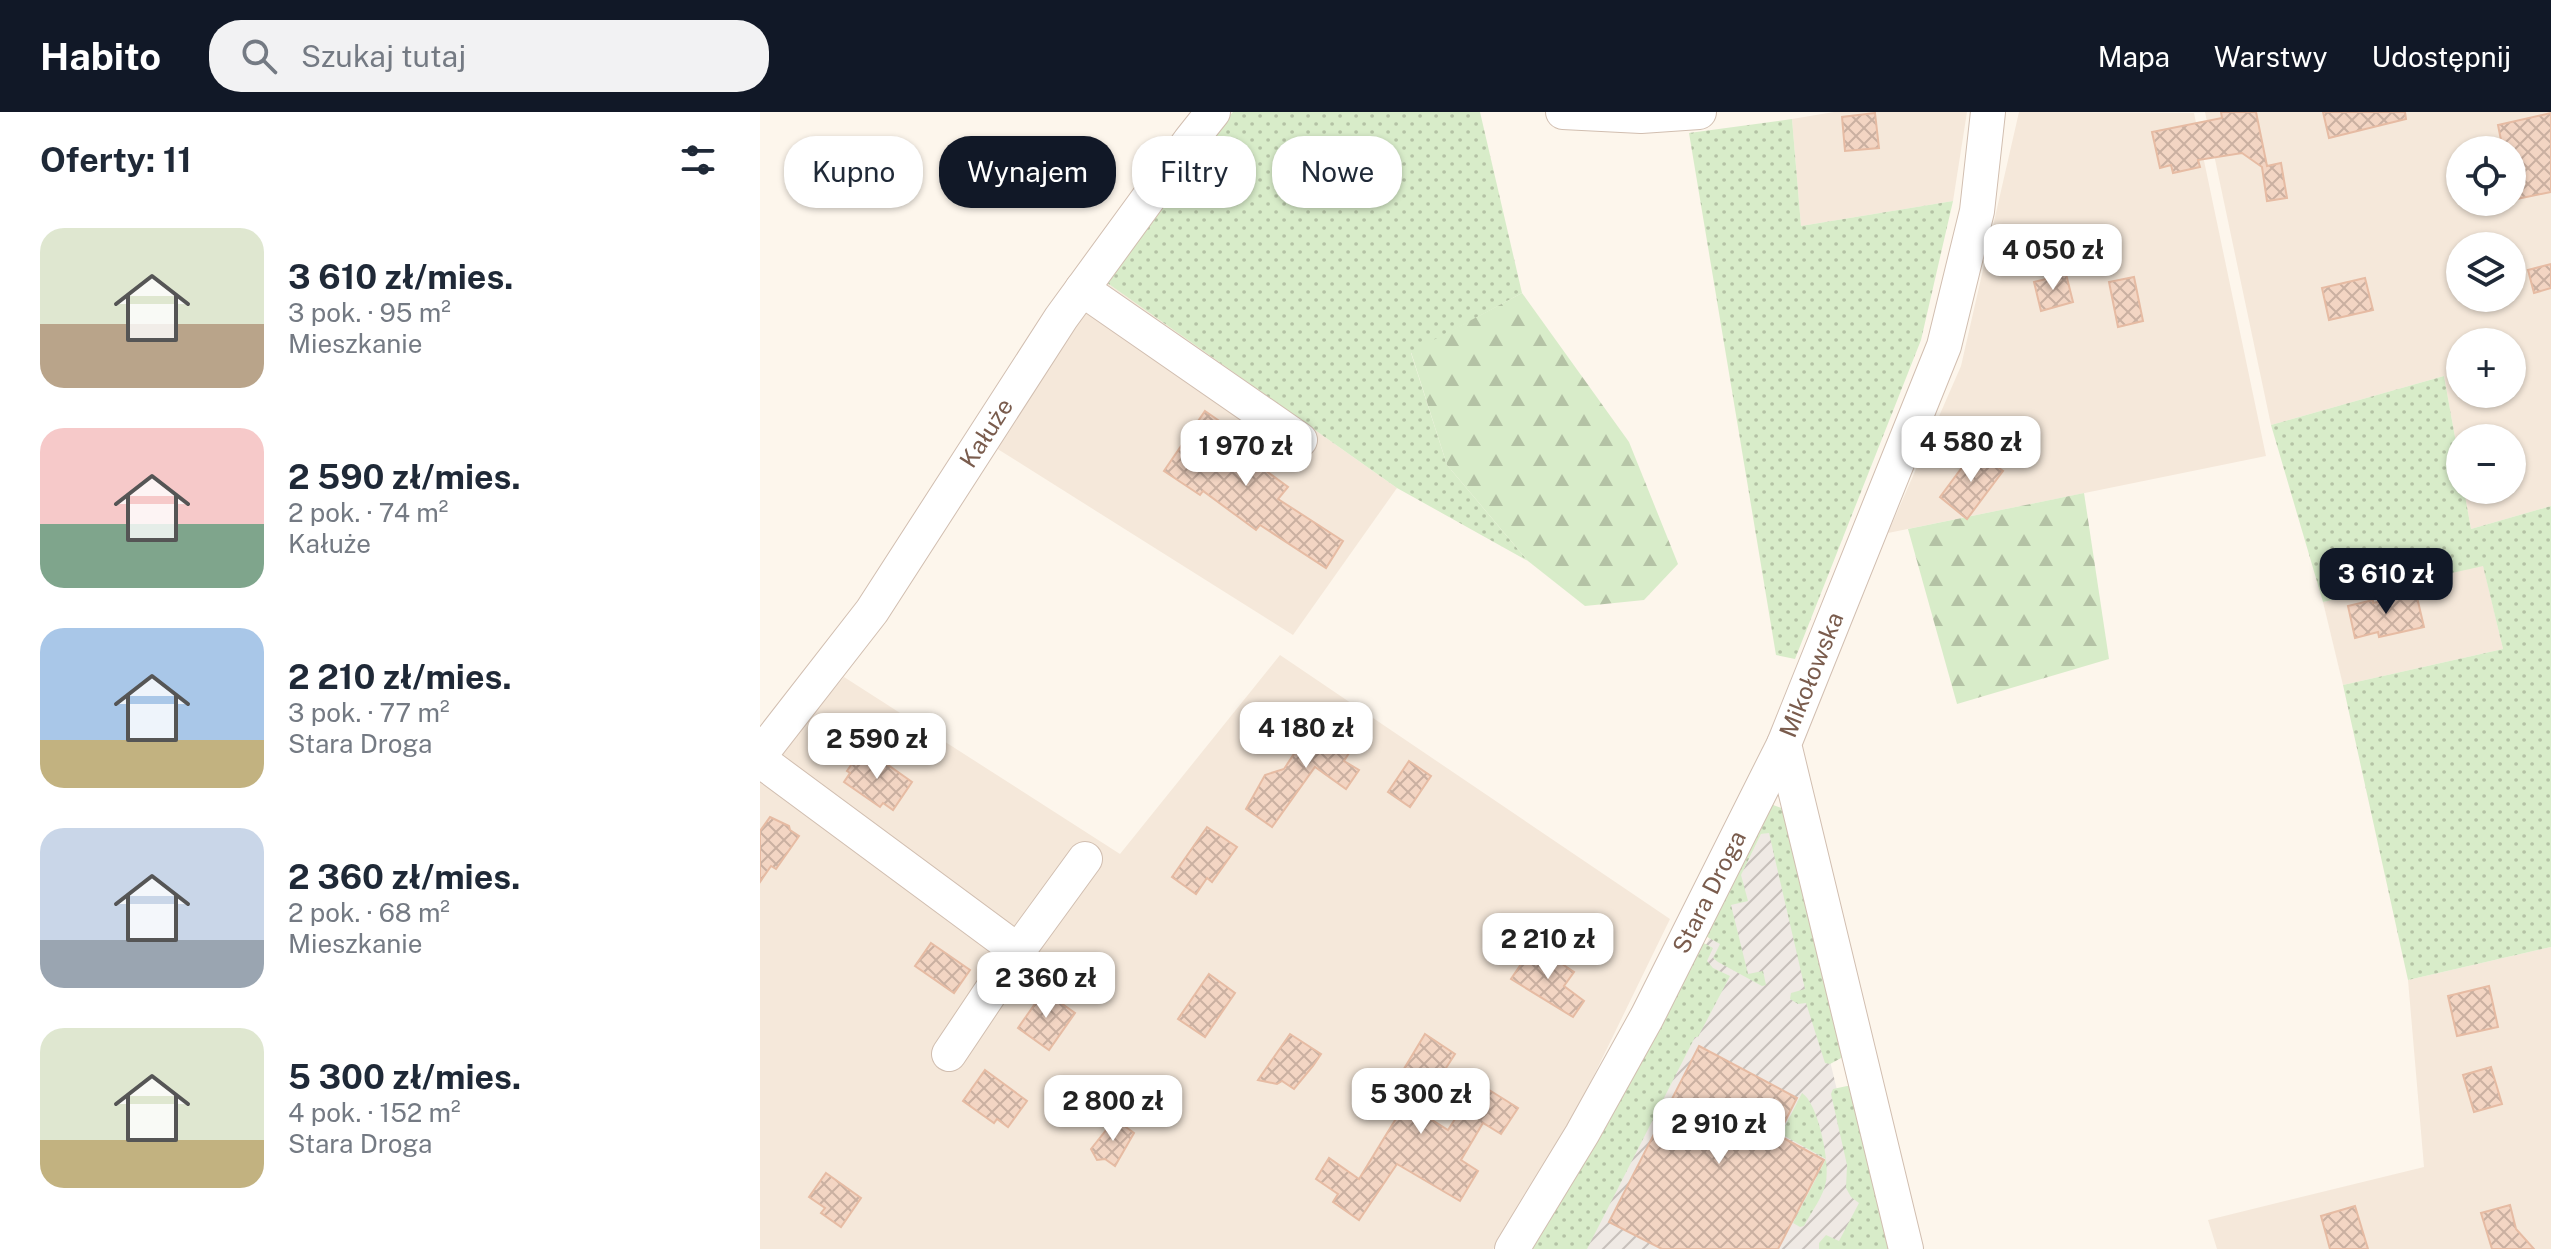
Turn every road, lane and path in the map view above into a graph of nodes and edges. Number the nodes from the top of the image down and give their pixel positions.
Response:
1 (1213, 112) edge
2 (1563, 112) edge
3 (1699, 112) edge
4 (1988, 112) edge
5 (1082, 289) junction
6 (1300, 440) dead end
7 (1784, 744) junction
8 (760, 758) edge
9 (1085, 859) dead end
10 (1018, 951) junction
11 (949, 1054) dead end
12 (1512, 1249) edge
13 (1906, 1249) edge

1 - 5 street, Kałuże
2 - 3 street
4 - 7 street, Mikołowska
5 - 6 street
5 - 8 street, Kałuże
7 - 12 street, Stara Droga
7 - 13 street, Mikołowska
8 - 10 street
9 - 10 street
10 - 11 street

